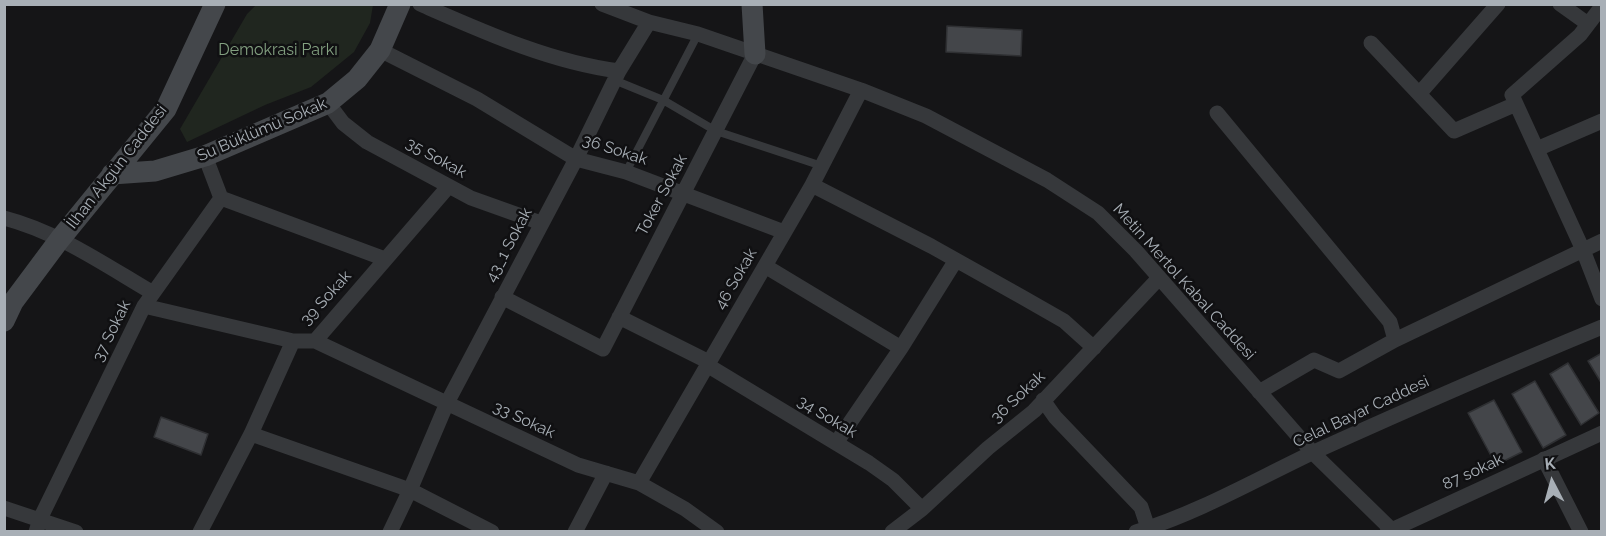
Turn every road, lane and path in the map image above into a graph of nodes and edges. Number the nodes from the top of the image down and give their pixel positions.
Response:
1 (215, 4) edge
2 (400, 4) edge
3 (420, 4) edge
4 (602, 4) edge
5 (752, 4) edge
6 (1498, 4) edge
7 (1560, 4) edge
8 (1602, 6) edge
9 (649, 22) junction
10 (1588, 24) junction
11 (698, 34) junction
12 (1371, 43) dead end
13 (380, 50) junction
14 (755, 54) junction
15 (616, 76) junction
16 (861, 90) junction
17 (1419, 94) junction
18 (663, 100) junction
19 (1514, 100) junction
20 (328, 103) junction
21 (1217, 113) dead end
22 (1602, 121) edge
23 (716, 131) junction
24 (1537, 149) junction
25 (205, 156) junction
26 (576, 159) junction
27 (822, 166) junction
28 (626, 172) junction
29 (112, 174) junction
30 (812, 185) junction
31 (448, 187) junction
32 (683, 193) junction
33 (220, 198) junction
34 (4, 218) edge
35 (541, 223) junction
36 (784, 232) junction
37 (60, 239) junction
38 (1602, 241) edge
39 (1583, 250) junction
40 (385, 260) junction
41 (956, 260) junction
42 (765, 266) junction
43 (1159, 278) junction
44 (502, 297) junction
45 (148, 299) junction
46 (1602, 299) edge
47 (619, 317) junction
48 (4, 321) edge
49 (1602, 327) edge
50 (1395, 340) junction
51 (292, 341) junction
52 (315, 341) junction
53 (902, 348) junction
54 (1094, 348) junction
55 (708, 364) junction
56 (1259, 392) junction
57 (1043, 400) junction
58 (447, 403) junction
59 (1602, 433) edge
60 (251, 434) junction
61 (836, 443) junction
62 (1313, 453) junction
63 (1544, 459) junction
64 (606, 473) junction
65 (639, 483) junction
66 (410, 490) junction
67 (4, 508) edge
68 (922, 509) junction
69 (38, 525) edge
70 (1142, 530) edge
71 (76, 531) edge
72 (200, 531) edge
73 (390, 531) edge
74 (492, 531) edge
75 (575, 531) edge
76 (717, 531) edge
77 (892, 531) edge
78 (1391, 531) edge
79 (1581, 531) edge

1 - 29 main road, İlhan Akgün Caddesi
2 - 13 main road, Su Büklümü Sokak
3 - 15 street
4 - 9 street, Metin Mertol Kabal Caddesi
5 - 14 main road
6 - 17 street
7 - 10 street
8 - 10 street
9 - 11 street, Metin Mertol Kabal Caddesi
9 - 15 street, 43_1 Sokak
10 - 19 street
11 - 14 street, Metin Mertol Kabal Caddesi
11 - 18 lane
12 - 17 street
13 - 20 main road, Su Büklümü Sokak
13 - 26 street, 36 Sokak
14 - 16 street, Metin Mertol Kabal Caddesi
14 - 23 street, Toker Sokak
15 - 18 lane
15 - 26 street, 43_1 Sokak
16 - 27 street, 46 Sokak
16 - 43 street, Metin Mertol Kabal Caddesi
17 - 19 street
18 - 23 lane
18 - 28 lane
19 - 24 street
20 - 25 main road, Su Büklümü Sokak
20 - 31 street, 35 Sokak
21 - 50 street
22 - 24 street
23 - 27 lane
23 - 32 street, Toker Sokak
24 - 39 street
25 - 29 main road, Su Büklümü Sokak
25 - 33 street
26 - 28 street, 36 Sokak
26 - 35 street, 43_1 Sokak
27 - 30 street, 46 Sokak
28 - 32 street, 36 Sokak
29 - 37 main road, İlhan Akgün Caddesi
30 - 36 street, 46 Sokak
30 - 41 street
31 - 35 street, 35 Sokak
31 - 40 street, 39 Sokak
32 - 36 street, 36 Sokak
32 - 47 street, Toker Sokak
33 - 40 street
33 - 45 street, 37 Sokak
34 - 37 street
35 - 44 street, 43_1 Sokak
36 - 42 street, 46 Sokak
37 - 45 street
37 - 48 main road, İlhan Akgün Caddesi
38 - 39 street
39 - 46 street
39 - 50 street
40 - 52 street, 39 Sokak
41 - 53 street
41 - 54 street
42 - 53 street
42 - 55 street, 46 Sokak
43 - 54 street, 36 Sokak
43 - 56 street, Metin Mertol Kabal Caddesi
44 - 47 street, Toker Sokak
44 - 58 street, 43_1 Sokak
45 - 51 street
45 - 69 street, 37 Sokak
47 - 55 street, 34 Sokak
49 - 62 street, Celal Bayar Caddesi
50 - 56 street
51 - 52 street, 39 Sokak
51 - 60 street, 39 Sokak
52 - 58 street, 33 Sokak
53 - 61 street
54 - 57 street, 36 Sokak
55 - 61 street, 34 Sokak
55 - 65 street, 46 Sokak
56 - 62 street, Metin Mertol Kabal Caddesi
57 - 68 street, 36 Sokak
57 - 70 street
58 - 64 street, 33 Sokak
58 - 66 street, 43_1 Sokak
59 - 63 street, 87 sokak
60 - 66 street
60 - 72 street, 39 Sokak
61 - 68 street, 34 Sokak
62 - 70 street, Celal Bayar Caddesi
62 - 78 street, Metin Mertol Kabal Caddesi
63 - 78 street, 87 sokak
63 - 79 street
64 - 65 street, 33 Sokak
64 - 75 street
65 - 76 street, 33 Sokak
66 - 73 street, 43_1 Sokak
66 - 74 street
67 - 69 street
68 - 77 street, 36 Sokak
69 - 71 street

